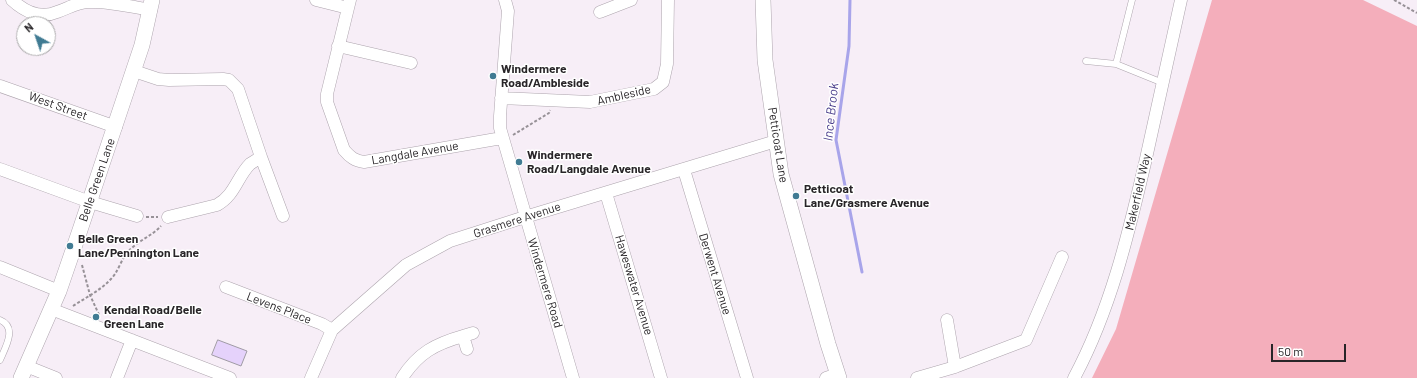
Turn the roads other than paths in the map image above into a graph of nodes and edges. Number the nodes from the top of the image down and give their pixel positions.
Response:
1 (12, 0) edge
2 (316, 0) edge
3 (505, 0) edge
4 (631, 0) edge
5 (668, 0) edge
6 (763, 0) edge
7 (1132, 0) edge
8 (1181, 0) edge
9 (79, 1) edge
10 (349, 4) edge
11 (152, 5) edge
12 (600, 12) dead end
13 (338, 46) junction
14 (1086, 61) dead end
15 (411, 63) dead end
16 (1116, 64) junction
17 (134, 71) junction
18 (1163, 83) junction
19 (0, 86) edge
20 (501, 98) junction
21 (116, 127) junction
22 (502, 138) junction
23 (776, 141) junction
24 (261, 157) junction
25 (0, 169) edge
26 (684, 170) junction
27 (606, 192) junction
28 (90, 202) junction
29 (137, 216) road end
30 (283, 216) dead end
31 (168, 217) road end
32 (525, 217) junction
33 (1062, 257) dead end
34 (0, 267) edge
35 (226, 287) dead end
36 (59, 292) junction
37 (56, 311) junction
38 (0, 320) edge
39 (946, 320) dead end
40 (332, 330) junction
41 (132, 340) junction
42 (467, 349) dead end
43 (0, 360) edge
44 (955, 367) junction
45 (23, 372) edge
46 (206, 374) edge
47 (936, 375) edge
48 (834, 377) edge
49 (56, 378) edge
50 (117, 378) edge
51 (230, 378) edge
52 (311, 378) edge
53 (402, 378) edge
54 (573, 378) edge
55 (661, 378) edge
56 (747, 378) edge
57 (917, 378) edge
58 (1074, 378) edge

1 - 9 street
2 - 10 street
3 - 20 street, Windermere Road
4 - 12 street
5 - 20 street, Ambleside
6 - 23 street, Petticoat Lane
7 - 16 lane
8 - 18 street, Makerfield Way
9 - 11 street
10 - 13 street, Langdale Avenue
11 - 17 street, Belle Green Lane
13 - 15 street
13 - 22 street, Langdale Avenue
14 - 16 lane
16 - 18 lane
17 - 21 street, Belle Green Lane
17 - 24 street
18 - 58 street, Makerfield Way
19 - 21 street, West Street
20 - 22 street, Windermere Road
21 - 28 street, Belle Green Lane
22 - 32 street, Windermere Road
23 - 26 street, Grasmere Avenue
23 - 48 street, Petticoat Lane
24 - 30 street
24 - 31 street
25 - 28 street
26 - 27 street, Grasmere Avenue
26 - 56 street, Derwent Avenue
27 - 32 street, Grasmere Avenue
27 - 55 street, Haweswater Avenue
28 - 29 street
28 - 36 street, Belle Green Lane
32 - 40 street, Grasmere Avenue
32 - 54 street, Windermere Road
33 - 44 street
34 - 36 street
35 - 40 street, Levens Place
36 - 37 street, Belle Green Lane
37 - 41 street
37 - 45 street, Belle Green Lane
38 - 43 lane
39 - 44 street
40 - 52 street, Grasmere Avenue
41 - 46 street
41 - 50 street
42 - 53 street
44 - 47 street
45 - 49 street
46 - 51 street
47 - 57 street

